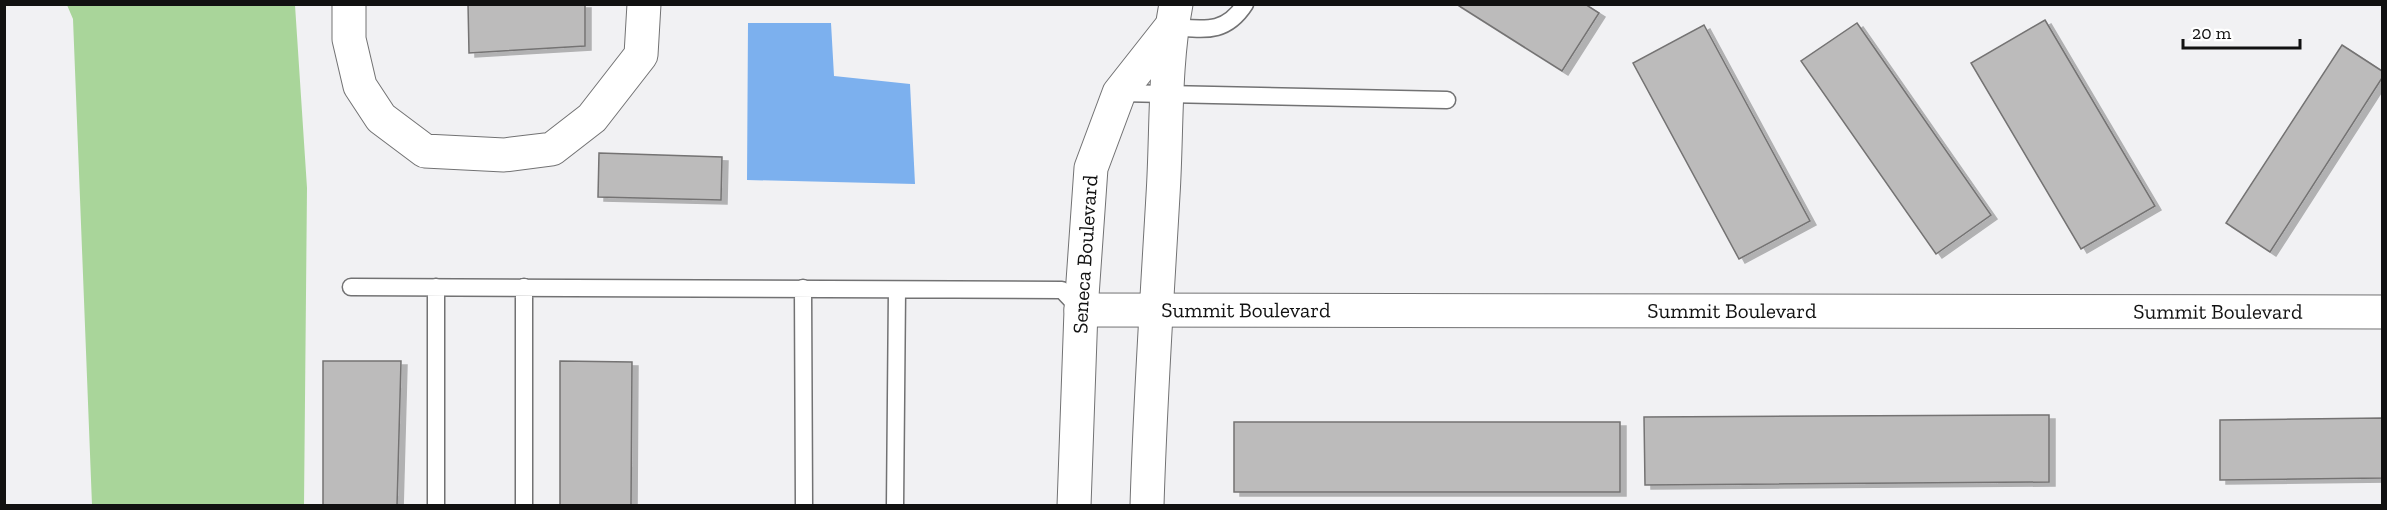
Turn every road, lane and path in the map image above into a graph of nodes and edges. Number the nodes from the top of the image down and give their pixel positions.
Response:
1 (349, 4) edge
2 (644, 4) edge
3 (1245, 4) edge
4 (1174, 11) edge
5 (1119, 93) junction
6 (1167, 94) junction
7 (1447, 100) dead end
8 (351, 286) dead end
9 (436, 287) junction
10 (524, 287) junction
11 (803, 288) junction
12 (897, 290) junction
13 (1081, 310) junction
14 (1155, 310) junction
15 (2382, 312) edge
16 (436, 506) edge
17 (524, 506) edge
18 (804, 506) edge
19 (895, 506) edge
20 (1074, 506) edge
21 (1147, 506) edge

1 - 2 street
3 - 4 lane
4 - 5 street, Seneca Boulevard
4 - 6 street
5 - 6 lane
5 - 13 street, Seneca Boulevard
6 - 7 lane
6 - 14 street
8 - 9 lane
9 - 10 lane
9 - 16 lane
10 - 11 lane
10 - 17 lane
11 - 12 lane
11 - 18 lane
12 - 13 lane
12 - 19 lane
13 - 14 street, Summit Boulevard
13 - 20 street, Seneca Boulevard
14 - 15 street, Summit Boulevard
14 - 21 street

